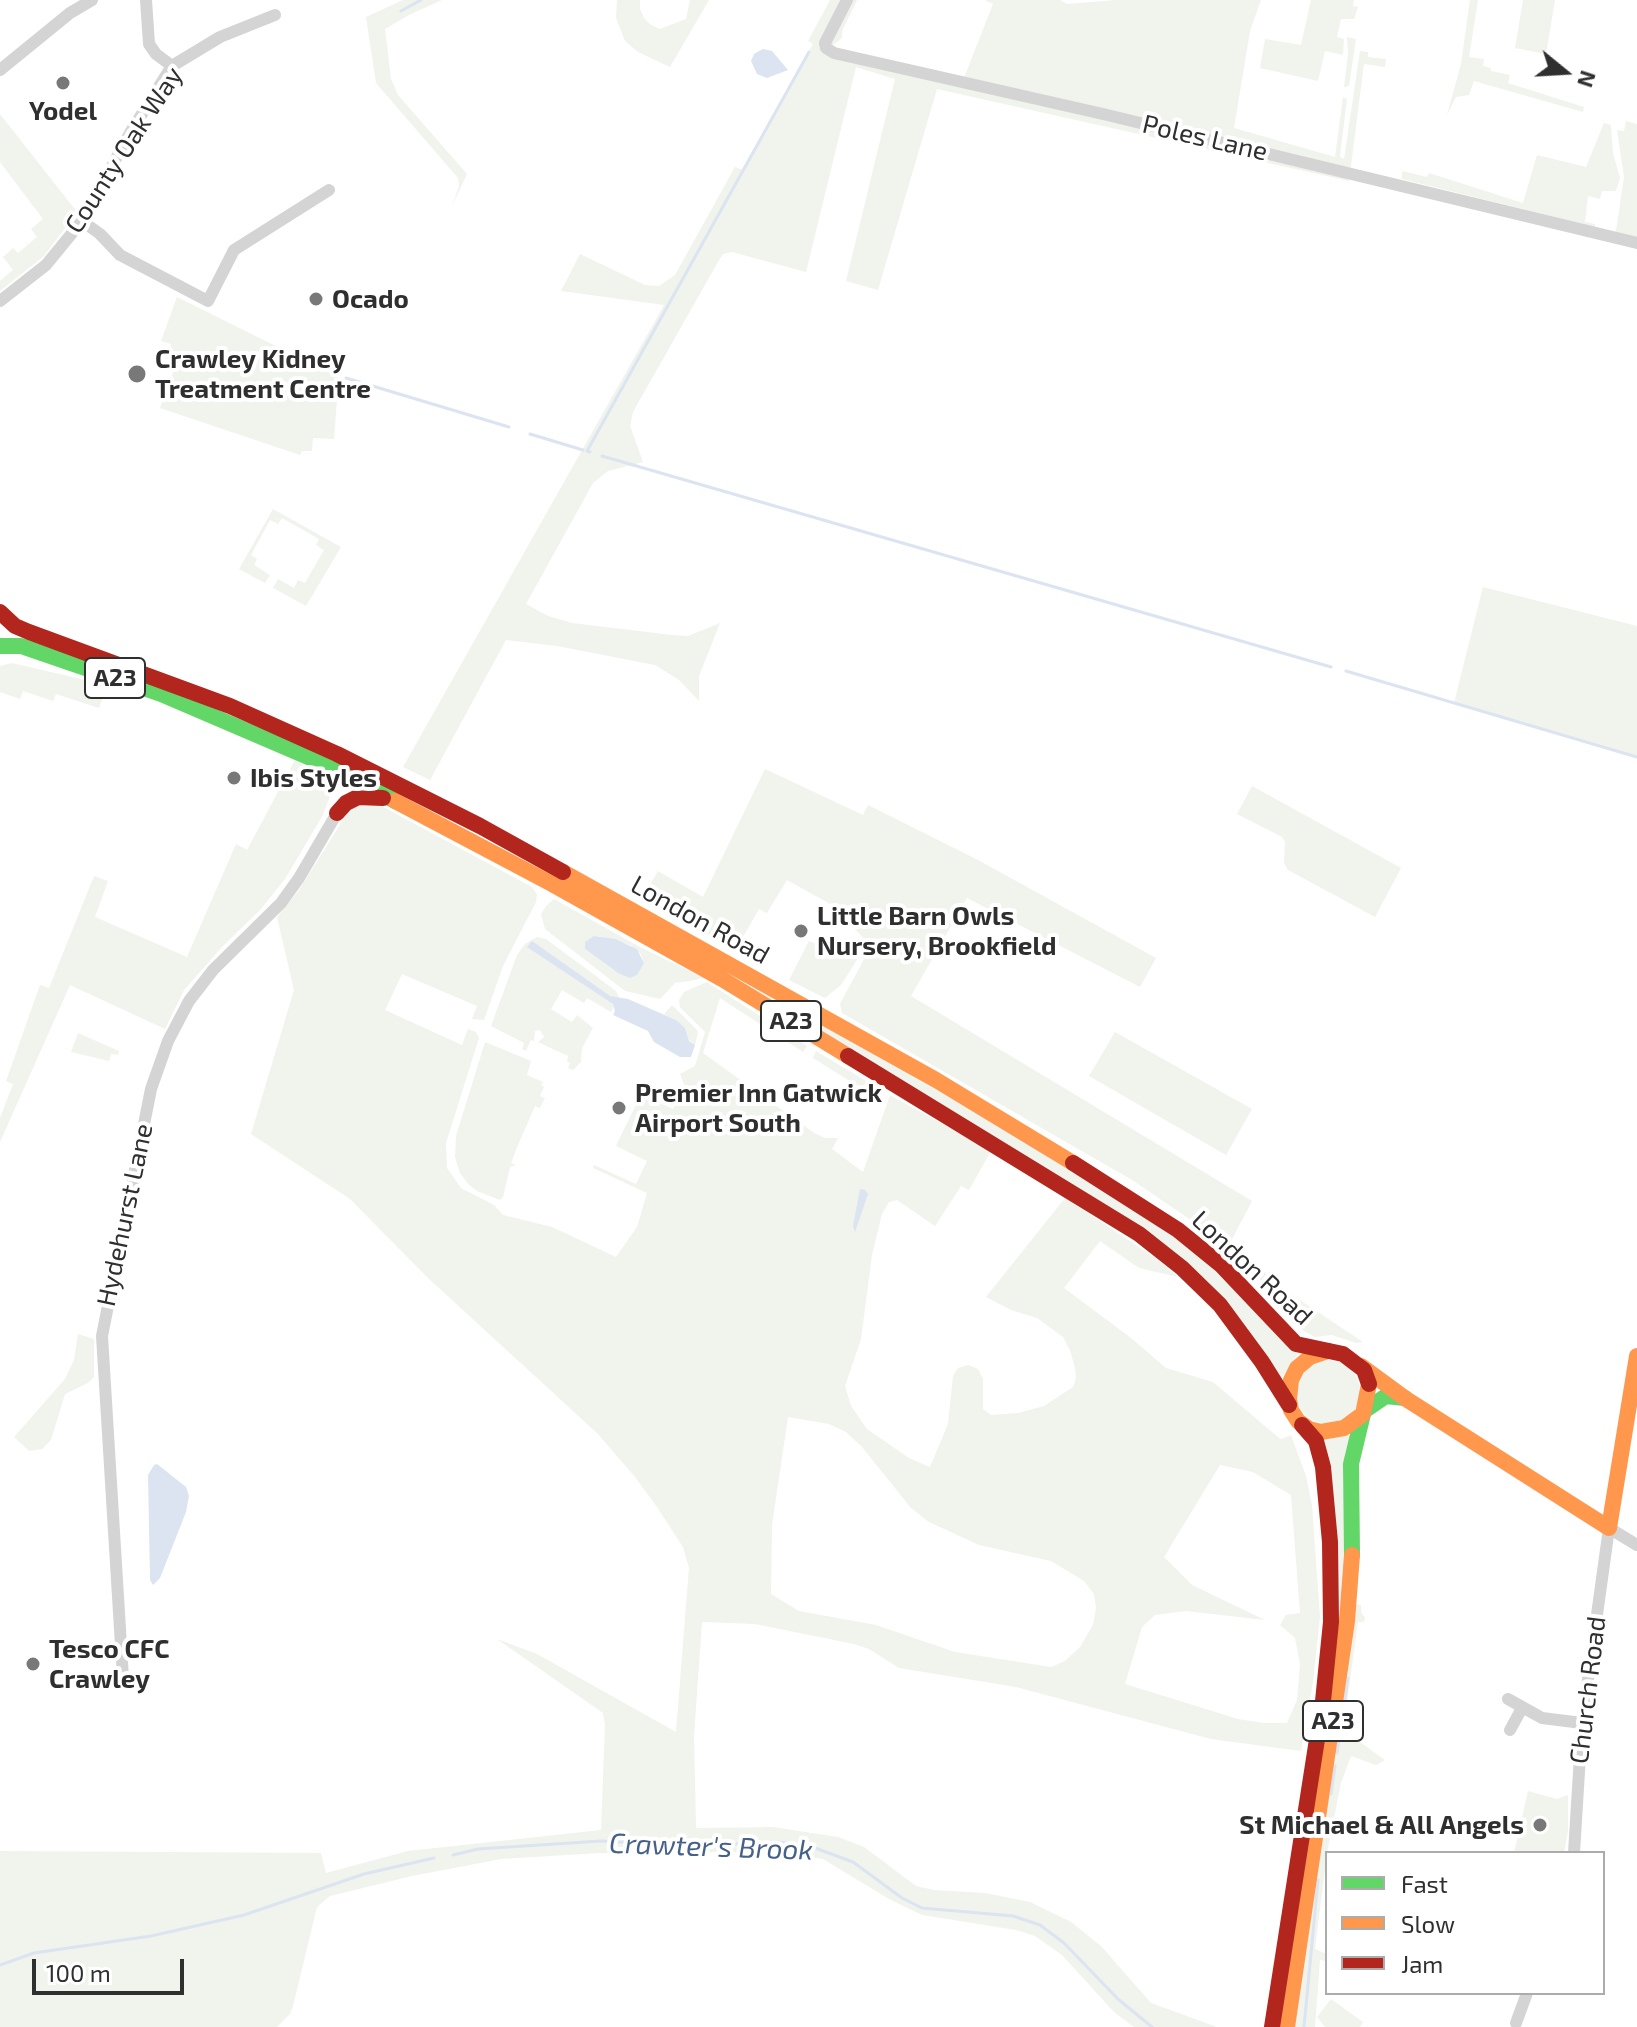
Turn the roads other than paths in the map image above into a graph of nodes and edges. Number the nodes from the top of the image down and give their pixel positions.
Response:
1 (92, 0) edge
2 (146, 0) edge
3 (847, 0) edge
4 (269, 18) dead end
5 (172, 66) junction
6 (0, 70) edge
7 (329, 190) dead end
8 (82, 221) junction
9 (1637, 243) edge
10 (0, 301) edge
11 (208, 301) junction
12 (221, 309) dead end
13 (0, 612) edge
14 (0, 646) edge
15 (329, 766) junction
16 (416, 811) junction
17 (337, 813) junction
18 (1328, 1351) junction
19 (1637, 1356) edge
20 (1360, 1365) junction
21 (1406, 1399) junction
22 (1290, 1407) junction
23 (1363, 1413) junction
24 (1301, 1424) junction
25 (1609, 1528) junction
26 (1637, 1545) edge
27 (123, 1678) dead end
28 (1508, 1699) dead end
29 (1522, 1708) junction
30 (1582, 1723) junction
31 (1510, 1730) dead end
32 (1574, 1851) edge
33 (1526, 1995) edge
34 (1516, 2023) dead end
35 (1272, 2027) edge
36 (1287, 2027) edge

1 - 6 street
2 - 5 street
3 - 9 street, Poles Lane
4 - 5 street, County Oak Way
5 - 8 street, County Oak Way
7 - 11 street
8 - 10 street, County Oak Way
8 - 11 street
11 - 12 street
13 - 18 main road, London Road / A23
14 - 15 main road, London Road / A23
15 - 16 main road, London Road / A23
15 - 17 main road
16 - 17 main road
16 - 22 main road, London Road / A23
17 - 27 street, Hydehurst Lane
18 - 20 main road
18 - 22 main road
19 - 25 main road
20 - 21 main road
20 - 23 main road
21 - 23 main road
21 - 25 main road
22 - 24 main road
23 - 24 main road
23 - 36 main road, A23
24 - 35 main road, A23
25 - 26 street
25 - 30 street, Church Road
28 - 29 street
29 - 30 street
29 - 31 street
30 - 32 street, Church Road
33 - 34 street

